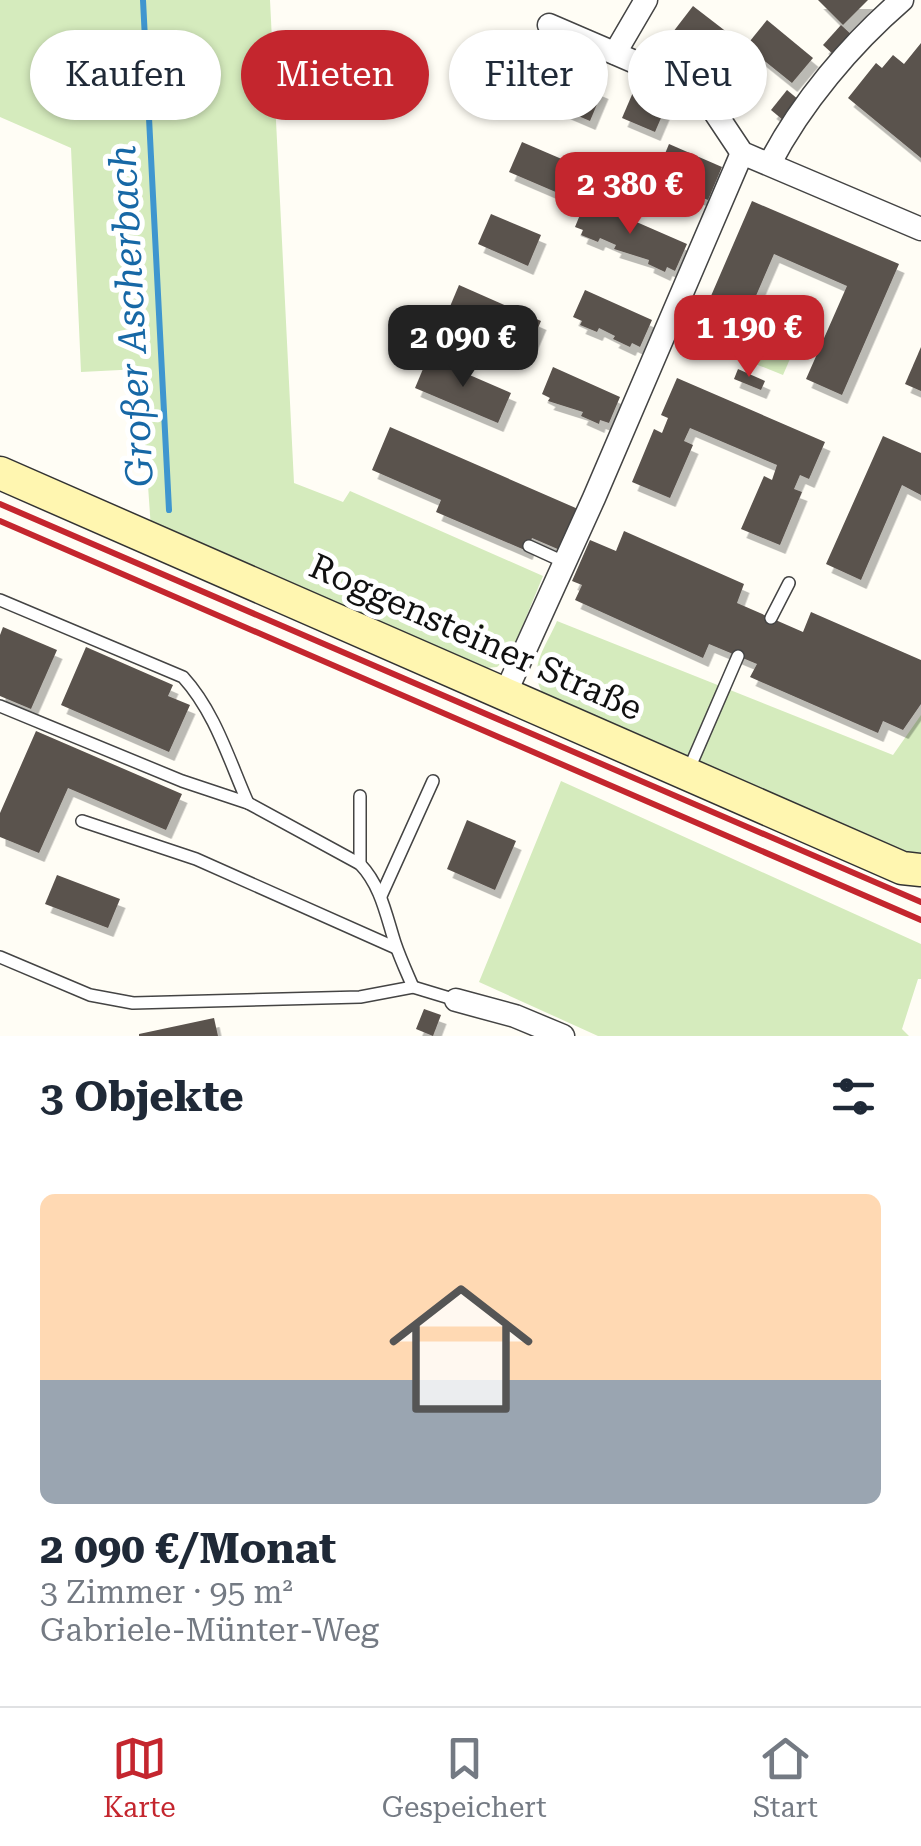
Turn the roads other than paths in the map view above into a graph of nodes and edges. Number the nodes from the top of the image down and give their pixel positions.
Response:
1 (646, 0) edge
2 (902, 0) edge
3 (549, 25) dead end
4 (615, 53) junction
5 (742, 153) junction
6 (770, 162) junction
7 (921, 228) edge
8 (0, 473) edge
9 (529, 546) dead end
10 (564, 562) junction
11 (789, 582) dead end
12 (0, 600) edge
13 (771, 618) dead end
14 (738, 656) dead end
15 (505, 694) junction
16 (0, 706) edge
17 (687, 773) junction
18 (433, 781) dead end
19 (360, 796) dead end
20 (248, 804) junction
21 (82, 821) dead end
22 (360, 864) junction
23 (921, 870) edge
24 (381, 896) junction
25 (396, 948) junction
26 (0, 957) edge
27 (414, 988) junction
28 (456, 1000) joint
29 (563, 1036) edge

1 - 4 street
2 - 6 street
3 - 4 street
4 - 5 street
5 - 6 street
5 - 10 street
6 - 7 street
8 - 15 street, Roggensteiner Straße
9 - 10 lane
10 - 15 street
11 - 13 lane
12 - 20 lane
14 - 17 lane
15 - 17 street, Roggensteiner Straße
16 - 20 lane
17 - 23 street, Roggensteiner Straße
18 - 24 lane
19 - 22 lane
20 - 22 lane
21 - 25 lane
22 - 24 lane
24 - 25 lane
25 - 27 lane
26 - 27 lane
27 - 28 lane
28 - 29 street

